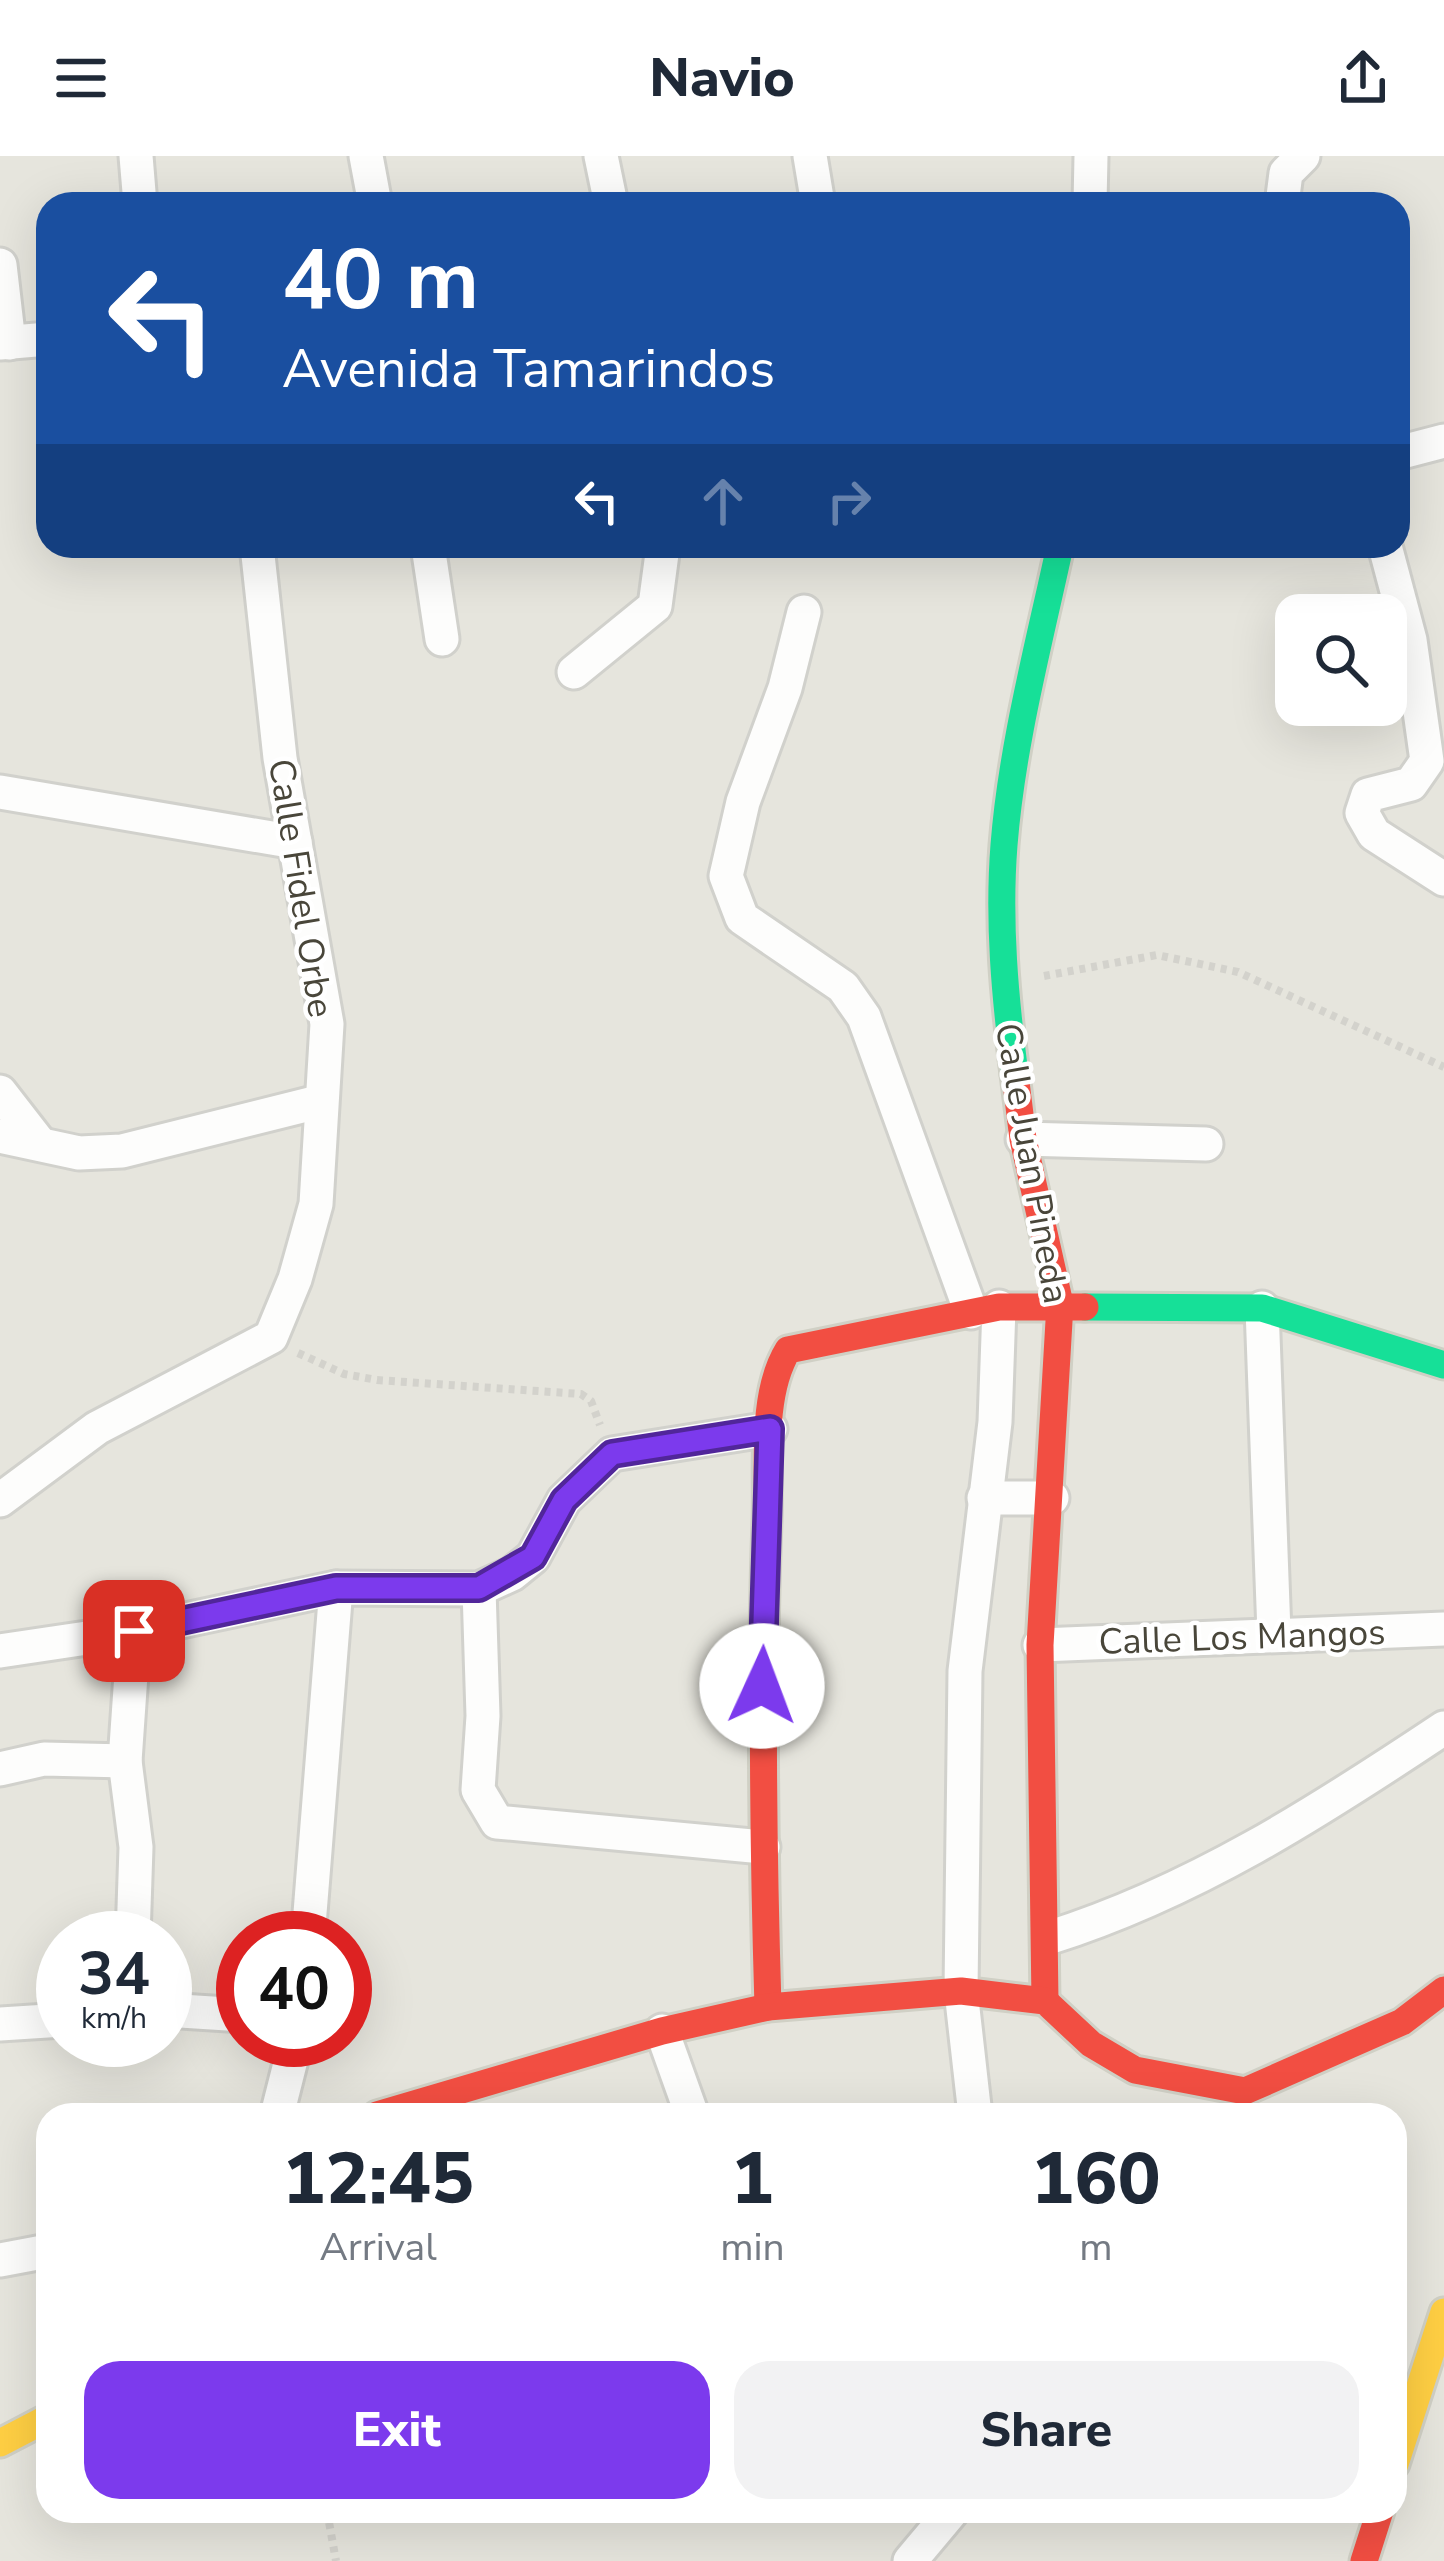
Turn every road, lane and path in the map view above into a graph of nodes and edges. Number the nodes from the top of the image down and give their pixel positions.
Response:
1 (136, 156) edge
2 (366, 156) edge
3 (601, 156) edge
4 (810, 156) edge
5 (1091, 156) edge
6 (139, 192) edge
7 (373, 192) edge
8 (608, 192) edge
9 (816, 192) edge
10 (1090, 192) edge
11 (0, 265) edge
12 (36, 341) edge
13 (4, 343) edge
14 (1444, 441) edge
15 (1410, 450) edge
16 (259, 558) edge
17 (430, 558) edge
18 (663, 558) edge
19 (1064, 558) edge
20 (1388, 558) edge
21 (804, 612) dead end
22 (442, 639) dead end
23 (574, 672) dead end
24 (0, 792) edge
25 (295, 842) junction
26 (1444, 880) edge
27 (1004, 984) junction
28 (1444, 1067) edge
29 (0, 1092) edge
30 (318, 1102) junction
31 (0, 1136) edge
32 (1023, 1139) junction
33 (38, 1141) junction
34 (1207, 1144) dead end
35 (1060, 1304) junction
36 (1262, 1308) junction
37 (985, 1310) junction
38 (271, 1337) junction
39 (1444, 1365) edge
40 (770, 1429) junction
41 (612, 1454) junction
42 (983, 1498) junction
43 (1052, 1498) junction
44 (0, 1500) edge
45 (336, 1588) junction
46 (479, 1588) junction
47 (1444, 1629) edge
48 (134, 1631) junction
49 (1274, 1633) junction
50 (1040, 1645) junction
51 (0, 1651) edge
52 (1444, 1728) edge
53 (124, 1761) junction
54 (0, 1769) edge
55 (763, 1846) junction
56 (135, 1911) edge
57 (310, 1911) edge
58 (1048, 1938) junction
59 (962, 1990) junction
60 (1444, 1990) edge
61 (1045, 2001) junction
62 (768, 2007) junction
63 (36, 2022) edge
64 (0, 2024) edge
65 (662, 2030) junction
66 (289, 2067) edge
67 (1204, 2099) edge
68 (280, 2103) edge
69 (416, 2103) edge
70 (688, 2103) edge
71 (974, 2103) edge
72 (36, 2253) edge
73 (0, 2260) edge
74 (1444, 2312) edge
75 (36, 2424) edge
76 (1407, 2427) edge
77 (0, 2443) edge
78 (329, 2523) edge
79 (942, 2523) edge
80 (1376, 2523) edge
81 (336, 2561) edge
82 (910, 2561) edge
83 (1364, 2561) edge

1 - 6 street
2 - 7 street
3 - 8 street
4 - 9 street
5 - 10 street
11 - 13 street
12 - 13 street
14 - 15 street
16 - 25 street, Calle Fidel Orbe
17 - 22 street
18 - 23 street
19 - 27 street, Calle Juan Pineda
20 - 26 street
21 - 37 street
24 - 25 street
25 - 30 street, Calle Fidel Orbe
27 - 28 path
27 - 32 street, Calle Juan Pineda
29 - 33 street
30 - 33 street
30 - 38 street, Calle Fidel Orbe
31 - 33 street
32 - 34 street
32 - 35 street, Calle Juan Pineda
35 - 36 street
35 - 37 street
35 - 43 street, Calle Juan Pineda
36 - 39 street
36 - 49 street
37 - 40 street
37 - 42 street
38 - 41 path
38 - 44 street
40 - 41 street
40 - 55 street
41 - 46 street
42 - 43 street
42 - 59 street
43 - 50 street, Calle Juan Pineda
45 - 46 street
45 - 48 street
45 - 57 street
46 - 55 street
47 - 49 street, Calle Los Mangos
48 - 51 street
48 - 53 street
49 - 50 street, Calle Los Mangos
50 - 58 street, Calle Juan Pineda
52 - 58 street
53 - 54 street
53 - 56 street
55 - 62 street
58 - 61 street, Calle Juan Pineda
59 - 61 street
59 - 62 street
59 - 71 street
60 - 67 street
61 - 67 street
62 - 65 street
63 - 64 street
65 - 69 street
65 - 70 street
66 - 68 street
72 - 73 street
74 - 76 street
75 - 77 street
78 - 81 path
79 - 82 street
80 - 83 street

